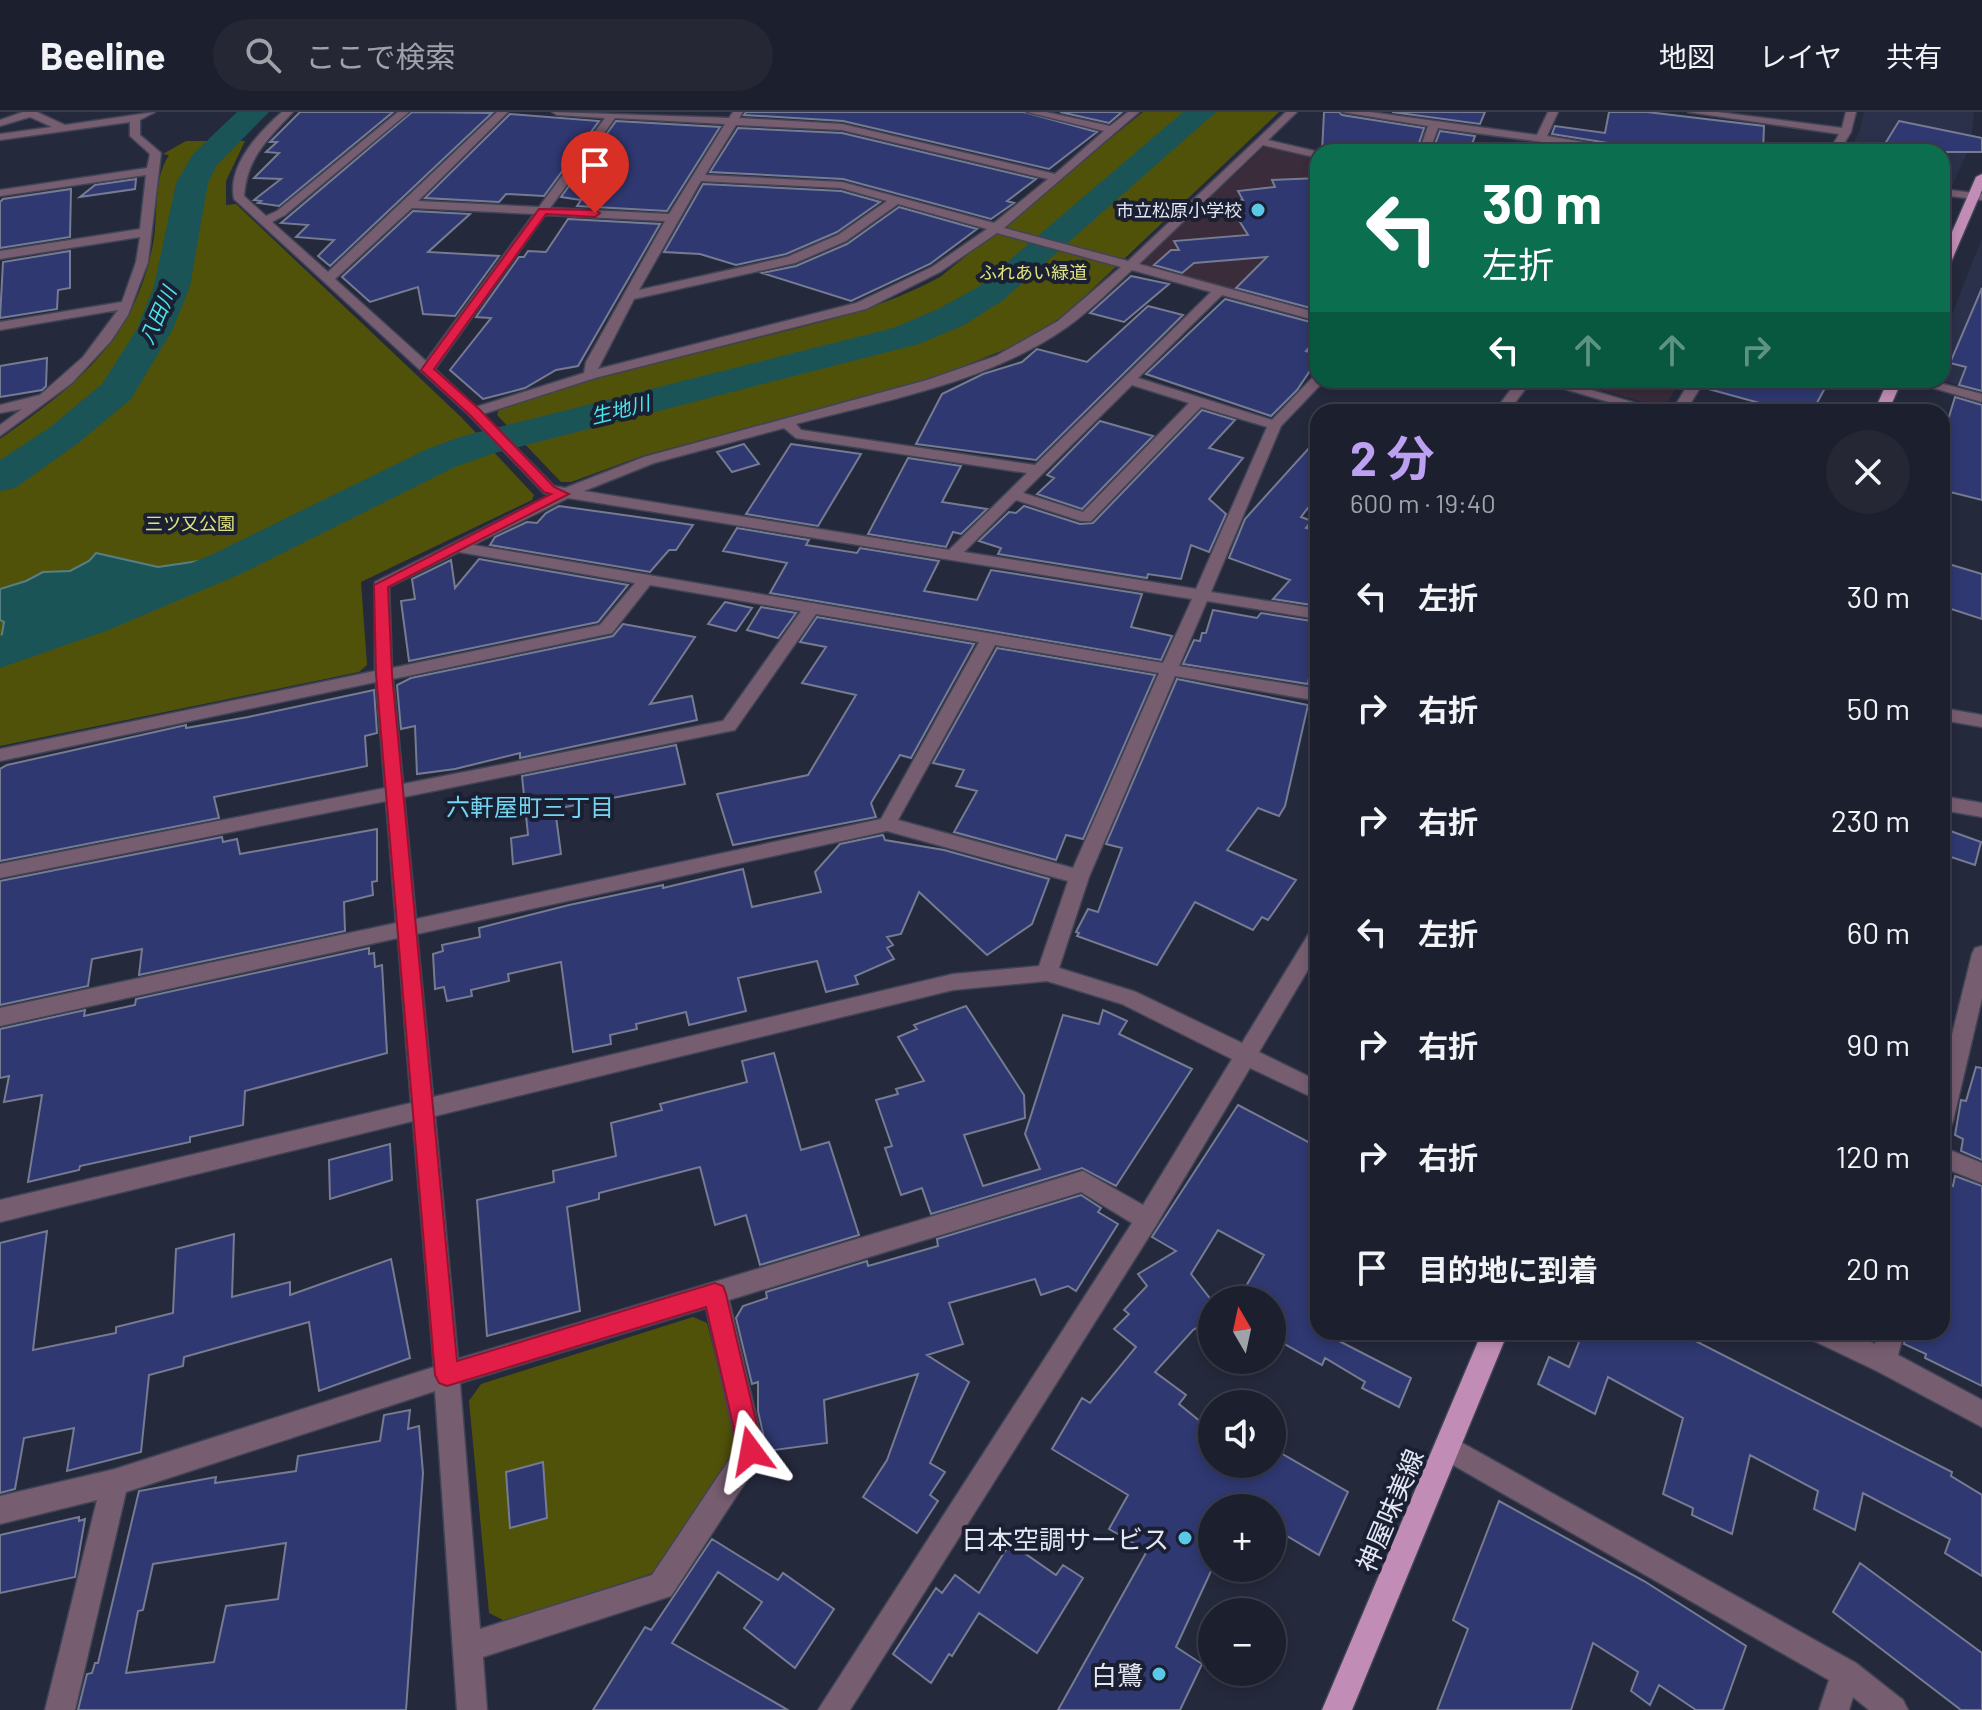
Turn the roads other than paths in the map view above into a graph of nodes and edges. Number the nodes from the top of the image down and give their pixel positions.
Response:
1 (29, 112) edge
2 (150, 112) edge
3 (288, 112) edge
4 (404, 112) edge
5 (503, 112) edge
6 (557, 112) edge
7 (1032, 112) edge
8 (1134, 112) edge
9 (1292, 112) edge
10 (1347, 112) edge
11 (1553, 112) edge
12 (1693, 112) edge
13 (1851, 112) edge
14 (613, 114) edge
15 (735, 117) edge
16 (135, 118) junction
17 (0, 123) edge
18 (1434, 124) junction
19 (64, 128) junction
20 (1112, 130) junction
21 (1846, 132) junction
22 (0, 137) edge
23 (1540, 139) junction
24 (1262, 142) junction
25 (1427, 144) edge
26 (1578, 144) edge
27 (1839, 144) edge
28 (1310, 153) edge
29 (152, 171) junction
30 (1982, 177) edge
31 (699, 178) junction
32 (1057, 178) junction
33 (0, 193) edge
34 (1950, 193) edge
35 (1979, 197) edge
36 (895, 201) junction
37 (409, 204) junction
38 (543, 211) junction
39 (673, 218) junction
40 (264, 221) junction
41 (993, 228) junction
42 (146, 232) junction
43 (1950, 253) edge
44 (0, 255) edge
45 (1131, 265) junction
46 (327, 279) junction
47 (1219, 291) junction
48 (631, 296) junction
49 (126, 305) junction
50 (1310, 315) edge
51 (0, 326) edge
52 (427, 370) junction
53 (590, 375) junction
54 (1130, 380) junction
55 (1310, 388) edge
56 (1570, 388) edge
57 (1943, 388) edge
58 (1982, 398) edge
59 (43, 401) junction
60 (1199, 401) junction
61 (1630, 404) edge
62 (0, 409) edge
63 (474, 412) junction
64 (788, 424) junction
65 (1275, 425) junction
66 (0, 432) edge
67 (1039, 470) junction
68 (556, 492) junction
69 (1014, 495) junction
70 (455, 547) junction
71 (952, 555) junction
72 (644, 582) junction
73 (1203, 595) junction
74 (810, 610) junction
75 (1310, 613) edge
76 (990, 638) junction
77 (1172, 669) junction
78 (384, 674) junction
79 (1310, 694) edge
80 (1950, 715) edge
81 (1982, 721) edge
82 (0, 755) edge
83 (395, 794) junction
84 (1950, 804) edge
85 (1982, 810) edge
86 (887, 824) junction
87 (0, 871) edge
88 (1079, 877) junction
89 (407, 929) junction
90 (1310, 948) edge
91 (1982, 954) edge
92 (1047, 973) junction
93 (0, 1017) edge
94 (1245, 1055) junction
95 (1310, 1087) edge
96 (1950, 1088) edge
97 (422, 1108) junction
98 (1950, 1160) edge
99 (1982, 1173) edge
100 (0, 1211) edge
101 (1147, 1220) junction
102 (715, 1294) junction
103 (1492, 1340) edge
104 (1838, 1340) edge
105 (1889, 1340) edge
106 (1884, 1361) junction
107 (447, 1375) junction
108 (1982, 1414) edge
109 (1448, 1448) junction
110 (115, 1482) junction
111 (0, 1510) edge
112 (468, 1647) junction
113 (1846, 1673) junction
114 (60, 1710) edge
115 (472, 1710) edge
116 (833, 1710) edge
117 (1337, 1710) edge
118 (1834, 1710) edge
119 (1893, 1710) edge

1 - 17 street
1 - 19 street
2 - 16 street
3 - 40 street
4 - 40 street
5 - 37 street
6 - 14 street
7 - 20 street
8 - 20 street
9 - 24 street
10 - 18 street
11 - 23 street
12 - 21 street
13 - 21 street
14 - 15 street
14 - 38 street
15 - 31 street
15 - 32 street
16 - 19 street
16 - 29 street
18 - 23 street
18 - 25 street
19 - 22 street
20 - 32 street
21 - 27 street
23 - 26 street
24 - 28 street
24 - 45 street
29 - 33 street
29 - 42 street
30 - 35 main road
31 - 36 street
31 - 39 street
32 - 41 street
34 - 35 street
35 - 43 main road
36 - 41 street
36 - 48 street
37 - 38 street
37 - 46 street
38 - 39 street
38 - 52 street
39 - 48 street
40 - 46 street
41 - 45 street
41 - 53 street
42 - 44 street
42 - 49 street
45 - 47 street
45 - 64 street
46 - 52 street
47 - 50 street
47 - 54 street
48 - 53 street
49 - 51 street
49 - 59 street
52 - 63 street
53 - 63 street
54 - 60 street
54 - 67 street
55 - 65 street
56 - 61 street
57 - 58 street
59 - 62 street
59 - 66 street
60 - 65 street
60 - 69 street
63 - 68 street
64 - 67 street
64 - 68 street
65 - 73 street
67 - 69 street
68 - 70 street
68 - 71 street
69 - 71 street
70 - 72 street
70 - 78 street
71 - 73 street
72 - 74 street
72 - 78 street
73 - 75 street
73 - 77 street
74 - 76 street
74 - 83 street
76 - 77 street
76 - 86 street
77 - 79 street
77 - 88 street
78 - 82 street
78 - 83 street
80 - 81 street
83 - 87 street
83 - 89 street
84 - 85 street
86 - 88 street
86 - 89 street
88 - 92 street
89 - 93 street
89 - 97 street
90 - 94 street
91 - 96 street
92 - 94 street
92 - 97 street
94 - 95 street
94 - 101 street
97 - 100 street
97 - 107 street
98 - 99 street
101 - 102 street
101 - 116 street
102 - 107 street
102 - 112 street
103 - 109 main road, 神屋味美線
104 - 106 street
105 - 106 street
106 - 108 street
107 - 110 street
107 - 112 street
109 - 113 street
109 - 117 main road, 神屋味美線
110 - 111 street
110 - 114 street
112 - 115 street
113 - 118 street
113 - 119 street

